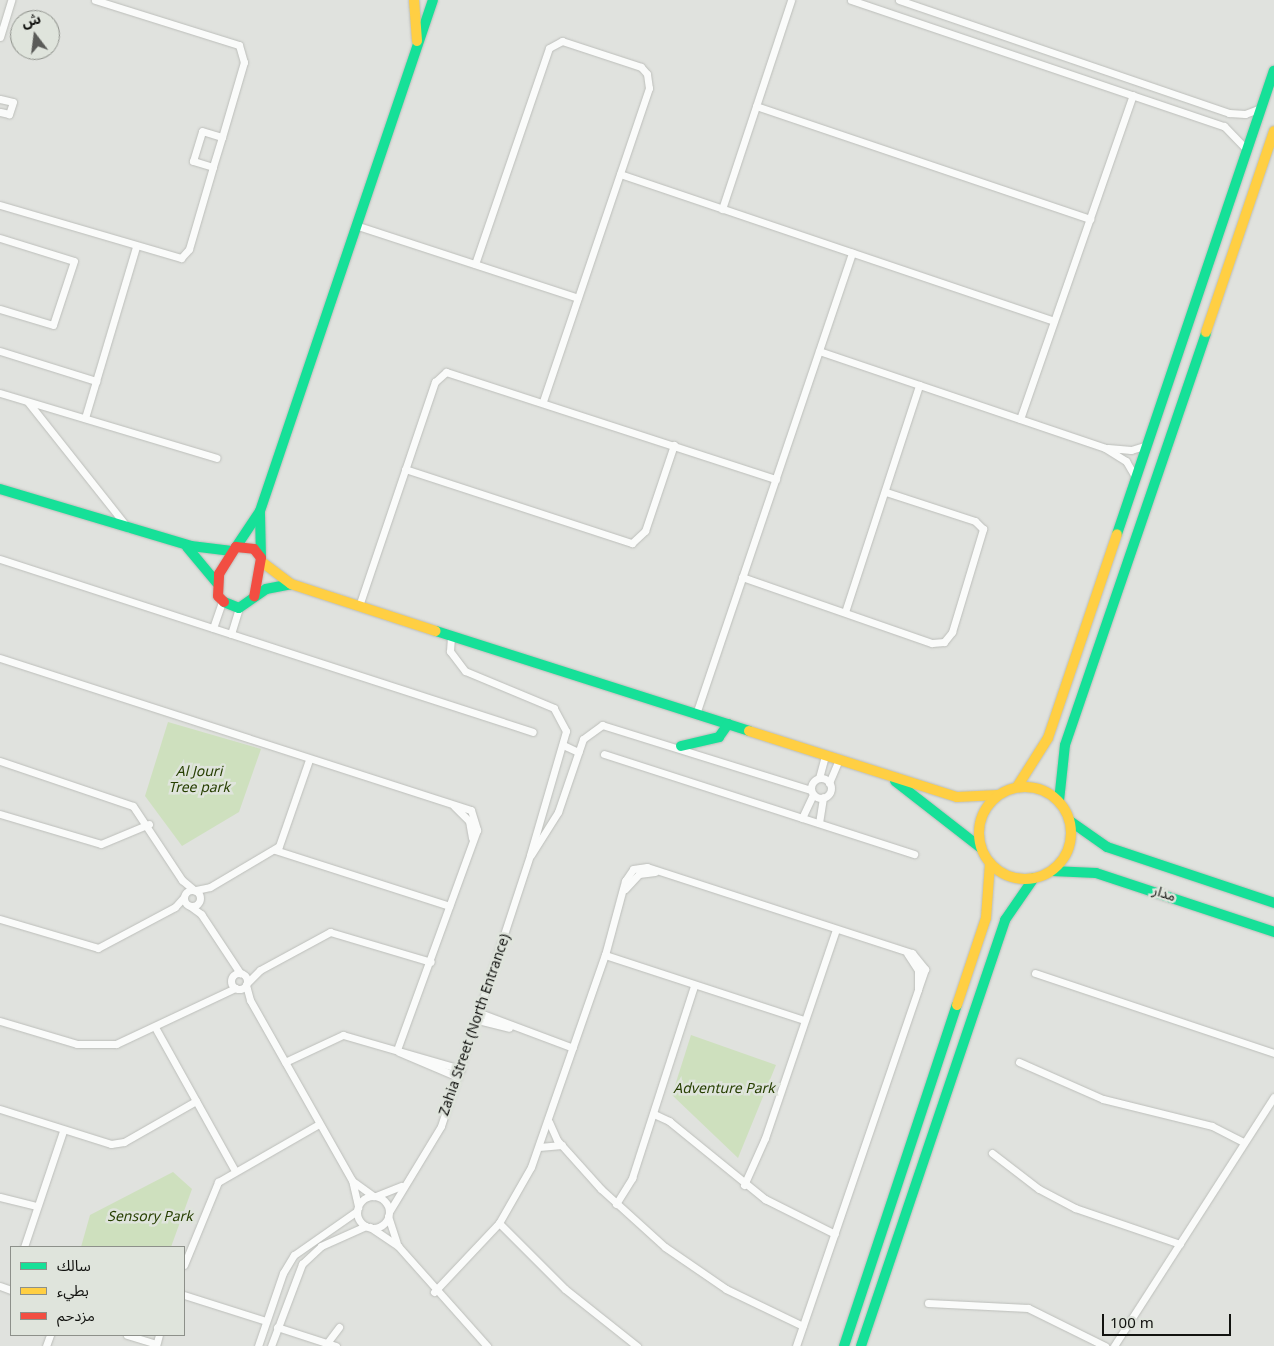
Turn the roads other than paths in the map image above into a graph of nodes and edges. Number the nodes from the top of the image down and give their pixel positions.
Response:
1 (11, 0) edge
2 (96, 0) edge
3 (414, 0) edge
4 (433, 0) edge
5 (792, 0) edge
6 (851, 0) edge
7 (899, 0) edge
8 (0, 37) edge
9 (418, 44) junction
10 (1274, 71) edge
11 (1132, 95) junction
12 (0, 99) edge
13 (756, 106) junction
14 (1261, 108) junction
15 (0, 112) edge
16 (1274, 133) edge
17 (222, 137) junction
18 (1247, 150) junction
19 (213, 167) junction
20 (620, 174) junction
21 (0, 205) edge
22 (722, 208) junction
23 (1090, 219) junction
24 (358, 226) junction
25 (0, 238) edge
26 (136, 248) junction
27 (852, 252) junction
28 (475, 264) junction
29 (578, 298) junction
30 (0, 309) edge
31 (1054, 321) junction
32 (0, 351) edge
33 (819, 351) junction
34 (96, 381) junction
35 (919, 385) junction
36 (0, 393) edge
37 (543, 401) junction
38 (27, 402) junction
39 (85, 418) junction
40 (1020, 419) junction
41 (674, 445) junction
42 (1147, 445) junction
43 (1105, 448) junction
44 (216, 458) dead end
45 (405, 469) junction
46 (1136, 478) junction
47 (776, 479) junction
48 (0, 489) edge
49 (886, 492) junction
50 (260, 511) junction
51 (128, 528) junction
52 (182, 543) junction
53 (233, 549) junction
54 (0, 559) edge
55 (261, 560) junction
56 (742, 578) junction
57 (217, 583) junction
58 (291, 584) junction
59 (254, 596) junction
60 (222, 602) junction
61 (359, 606) junction
62 (239, 608) junction
63 (845, 612) junction
64 (213, 628) junction
65 (231, 634) junction
66 (451, 636) junction
67 (0, 658) edge
68 (696, 714) junction
69 (728, 724) junction
70 (533, 732) dead end
71 (563, 746) junction
72 (682, 746) junction
73 (578, 752) junction
74 (604, 754) dead end
75 (825, 756) junction
76 (308, 760) junction
77 (839, 760) junction
78 (0, 761) edge
79 (852, 764) junction
80 (819, 778) junction
81 (829, 783) junction
82 (1017, 787) junction
83 (812, 792) junction
84 (998, 795) junction
85 (823, 797) junction
86 (546, 798) junction
87 (1059, 801) junction
88 (561, 805) junction
89 (0, 814) edge
90 (802, 818) junction
91 (1070, 820) junction
92 (819, 823) junction
93 (149, 824) junction
94 (981, 848) junction
95 (275, 850) junction
96 (914, 854) dead end
97 (530, 855) junction
98 (990, 863) junction
99 (1051, 871) junction
100 (1034, 878) junction
101 (182, 880) junction
102 (210, 887) junction
103 (195, 890) junction
104 (184, 897) junction
105 (200, 899) junction
106 (1274, 903) edge
107 (189, 906) junction
108 (449, 906) junction
109 (175, 907) junction
110 (201, 914) junction
111 (0, 919) edge
112 (836, 930) junction
113 (1274, 932) edge
114 (605, 955) junction
115 (228, 962) junction
116 (431, 962) junction
117 (260, 970) junction
118 (1035, 973) dead end
119 (241, 974) junction
120 (231, 979) junction
121 (246, 984) junction
122 (694, 986) junction
123 (236, 988) junction
124 (221, 992) junction
125 (250, 1000) junction
126 (479, 1016) junction
127 (804, 1020) junction
128 (0, 1021) edge
129 (156, 1029) junction
130 (574, 1048) junction
131 (397, 1050) junction
132 (1274, 1053) edge
133 (285, 1062) junction
134 (1019, 1062) dead end
135 (461, 1069) junction
136 (458, 1077) junction
137 (1274, 1097) edge
138 (196, 1101) junction
139 (0, 1109) edge
140 (654, 1114) junction
141 (549, 1122) junction
142 (319, 1124) junction
143 (63, 1131) junction
144 (1244, 1142) junction
145 (562, 1145) junction
146 (539, 1147) junction
147 (992, 1153) dead end
148 (234, 1169) junction
149 (352, 1180) junction
150 (744, 1185) junction
151 (402, 1186) junction
152 (375, 1196) junction
153 (0, 1197) edge
154 (616, 1204) junction
155 (38, 1206) junction
156 (358, 1209) junction
157 (389, 1214) junction
158 (499, 1223) junction
159 (368, 1227) junction
160 (835, 1234) junction
161 (1180, 1244) junction
162 (24, 1246) edge
163 (398, 1246) junction
164 (185, 1262) edge
165 (434, 1292) junction
166 (185, 1295) edge
167 (928, 1304) dead end
168 (266, 1321) junction
169 (803, 1326) junction
170 (278, 1327) junction
171 (339, 1327) dead end
172 (130, 1336) edge
173 (327, 1343) junction
174 (156, 1345) edge
175 (259, 1346) edge
176 (271, 1346) edge
177 (336, 1346) edge
178 (487, 1346) edge
179 (637, 1346) edge
180 (796, 1346) edge
181 (844, 1346) edge
182 (861, 1346) edge
183 (1105, 1346) edge
184 (1114, 1346) edge

1 - 8 street
2 - 17 street
3 - 9 street
4 - 9 street
5 - 13 street
6 - 11 street
7 - 14 street
9 - 24 street
10 - 14 street
11 - 18 street
11 - 23 street
12 - 15 street
13 - 22 street
13 - 23 street
14 - 18 street
16 - 87 street
17 - 19 street
17 - 19 street
18 - 42 street
19 - 26 street
20 - 22 street
20 - 28 street
20 - 29 street
21 - 26 street
22 - 27 street
23 - 31 street
24 - 28 street
24 - 50 street
25 - 30 street
26 - 34 street
27 - 31 street
27 - 33 street
28 - 29 street
29 - 37 street
31 - 40 street
32 - 34 street
33 - 35 street
33 - 47 street
34 - 39 street
35 - 40 street
35 - 49 street
36 - 38 street
37 - 41 street
37 - 45 street
38 - 39 street
38 - 51 street
39 - 44 street
40 - 43 street
41 - 45 street
41 - 47 street
42 - 43 street
42 - 46 street
43 - 46 street
45 - 61 street
46 - 82 street
47 - 56 street
48 - 51 street
49 - 63 street
49 - 63 street
50 - 53 street
50 - 55 street
51 - 52 street
52 - 53 street
52 - 57 street
53 - 55 street
53 - 57 street
54 - 64 street
55 - 58 street
55 - 59 street
56 - 63 street
56 - 68 street
57 - 60 street
58 - 59 street
58 - 61 street
59 - 62 street
60 - 62 street
60 - 64 street
61 - 66 street
62 - 65 street
64 - 65 street
65 - 70 street
66 - 68 street
66 - 71 street
67 - 76 street
68 - 69 street
69 - 72 street
69 - 75 street
71 - 73 street
71 - 86 street
72 - 73 street
72 - 83 street
73 - 88 street
74 - 90 street
75 - 77 street
75 - 80 street
76 - 95 street
76 - 108 street
77 - 79 street
77 - 81 street
78 - 93 street
79 - 84 street
79 - 94 street
80 - 81 street
80 - 83 street
81 - 85 street
82 - 84 street
82 - 87 street
83 - 85 street
83 - 90 street
84 - 94 street
85 - 92 street
86 - 88 street
86 - 97 street
87 - 91 street
88 - 97 street
89 - 93 street
90 - 92 street
91 - 99 street
91 - 106 street, مدار
92 - 96 street
93 - 101 street
94 - 98 street
95 - 102 street
95 - 108 street
97 - 126 street, Zahia Street (North Entrance)
98 - 100 street
98 - 181 street
99 - 100 street
99 - 113 street, مدار
100 - 182 street
101 - 103 street
101 - 104 street
102 - 103 street
102 - 105 street
103 - 104 street
103 - 105 street
104 - 107 street
104 - 109 street
105 - 107 street
105 - 110 street
107 - 109 street
107 - 110 street
108 - 116 street
109 - 111 street
110 - 115 street
112 - 114 street
112 - 127 street
112 - 160 street
114 - 122 street
114 - 130 street
115 - 119 street
115 - 120 street
116 - 117 street
116 - 131 street
117 - 119 street
117 - 121 street
118 - 132 street
119 - 120 street
119 - 121 street
120 - 123 street
120 - 124 street
121 - 123 street
121 - 125 street
122 - 127 street
122 - 140 street
123 - 124 street
123 - 125 street
124 - 129 street
125 - 133 street
126 - 130 street
126 - 135 street, Zahia Street (North Entrance)
127 - 150 street
128 - 129 street
129 - 138 street
130 - 141 street
131 - 133 street
131 - 135 street
131 - 136 street
133 - 142 street
134 - 144 street
135 - 136 street, Zahia Street (North Entrance)
136 - 151 street, Zahia Street (North Entrance)
137 - 144 street
138 - 143 street
138 - 148 street
139 - 143 street
140 - 150 street
140 - 154 street
141 - 145 street
141 - 146 street
142 - 148 street
142 - 149 street
143 - 155 street
144 - 161 street
145 - 146 street
145 - 154 street
146 - 158 street
147 - 161 street
148 - 164 street
149 - 152 street
149 - 156 street
150 - 160 street
151 - 152 street
151 - 157 street, Zahia Street (North Entrance)
152 - 156 street
152 - 157 street
153 - 155 street
154 - 169 street
155 - 162 street
156 - 159 street
156 - 168 street
157 - 159 street
157 - 163 street
158 - 165 street
158 - 179 street
159 - 163 street
159 - 170 street
160 - 169 street
161 - 184 street
163 - 165 street
165 - 178 street
166 - 168 street
167 - 183 street
168 - 175 street
169 - 180 street
170 - 173 street
170 - 176 street
171 - 173 street
172 - 174 street
173 - 177 street

